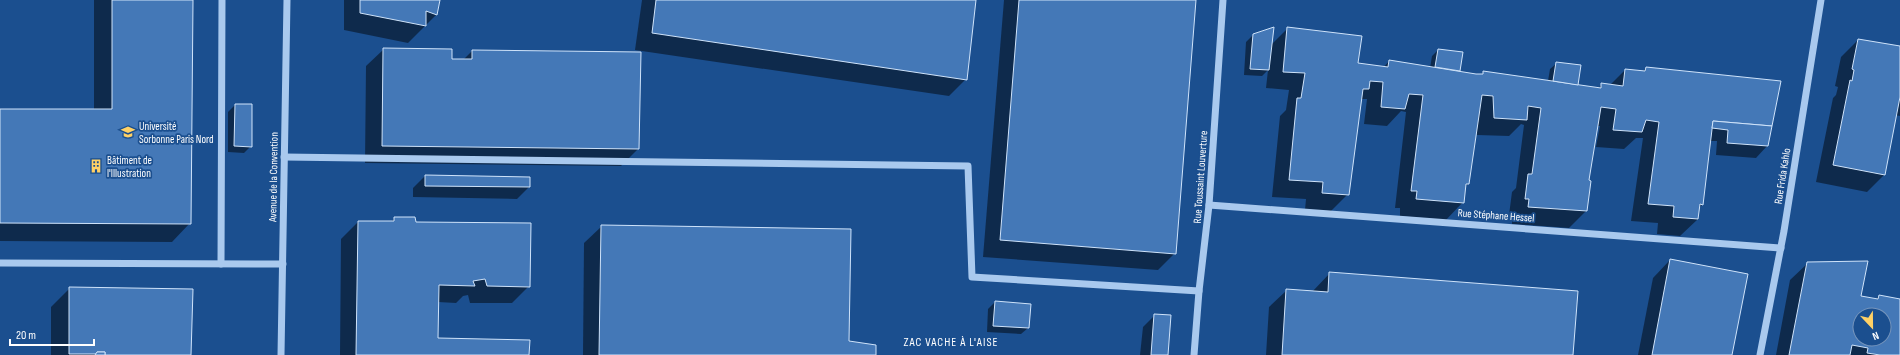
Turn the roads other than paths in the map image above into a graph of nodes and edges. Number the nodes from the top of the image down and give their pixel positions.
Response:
1 (222, 0) edge
2 (287, 0) edge
3 (1223, 0) edge
4 (1821, 0) edge
5 (284, 157) junction
6 (1209, 205) junction
7 (1781, 248) junction
8 (0, 263) edge
9 (221, 264) junction
10 (282, 264) junction
11 (1199, 291) junction
12 (281, 355) edge
13 (1194, 355) edge
14 (1760, 355) edge

1 - 9 street
2 - 5 street, Avenue de la Convention
3 - 6 street, Rue Toussaint Louverture
4 - 7 street, Rue Frida Kahlo
5 - 10 street, Avenue de la Convention
5 - 11 street
6 - 7 street, Rue Stéphane Hessel
6 - 11 street, Rue Toussaint Louverture
7 - 14 street, Rue Frida Kahlo
8 - 9 street
9 - 10 street
10 - 12 street, Avenue de la Convention
11 - 13 street, Rue Toussaint Louverture

